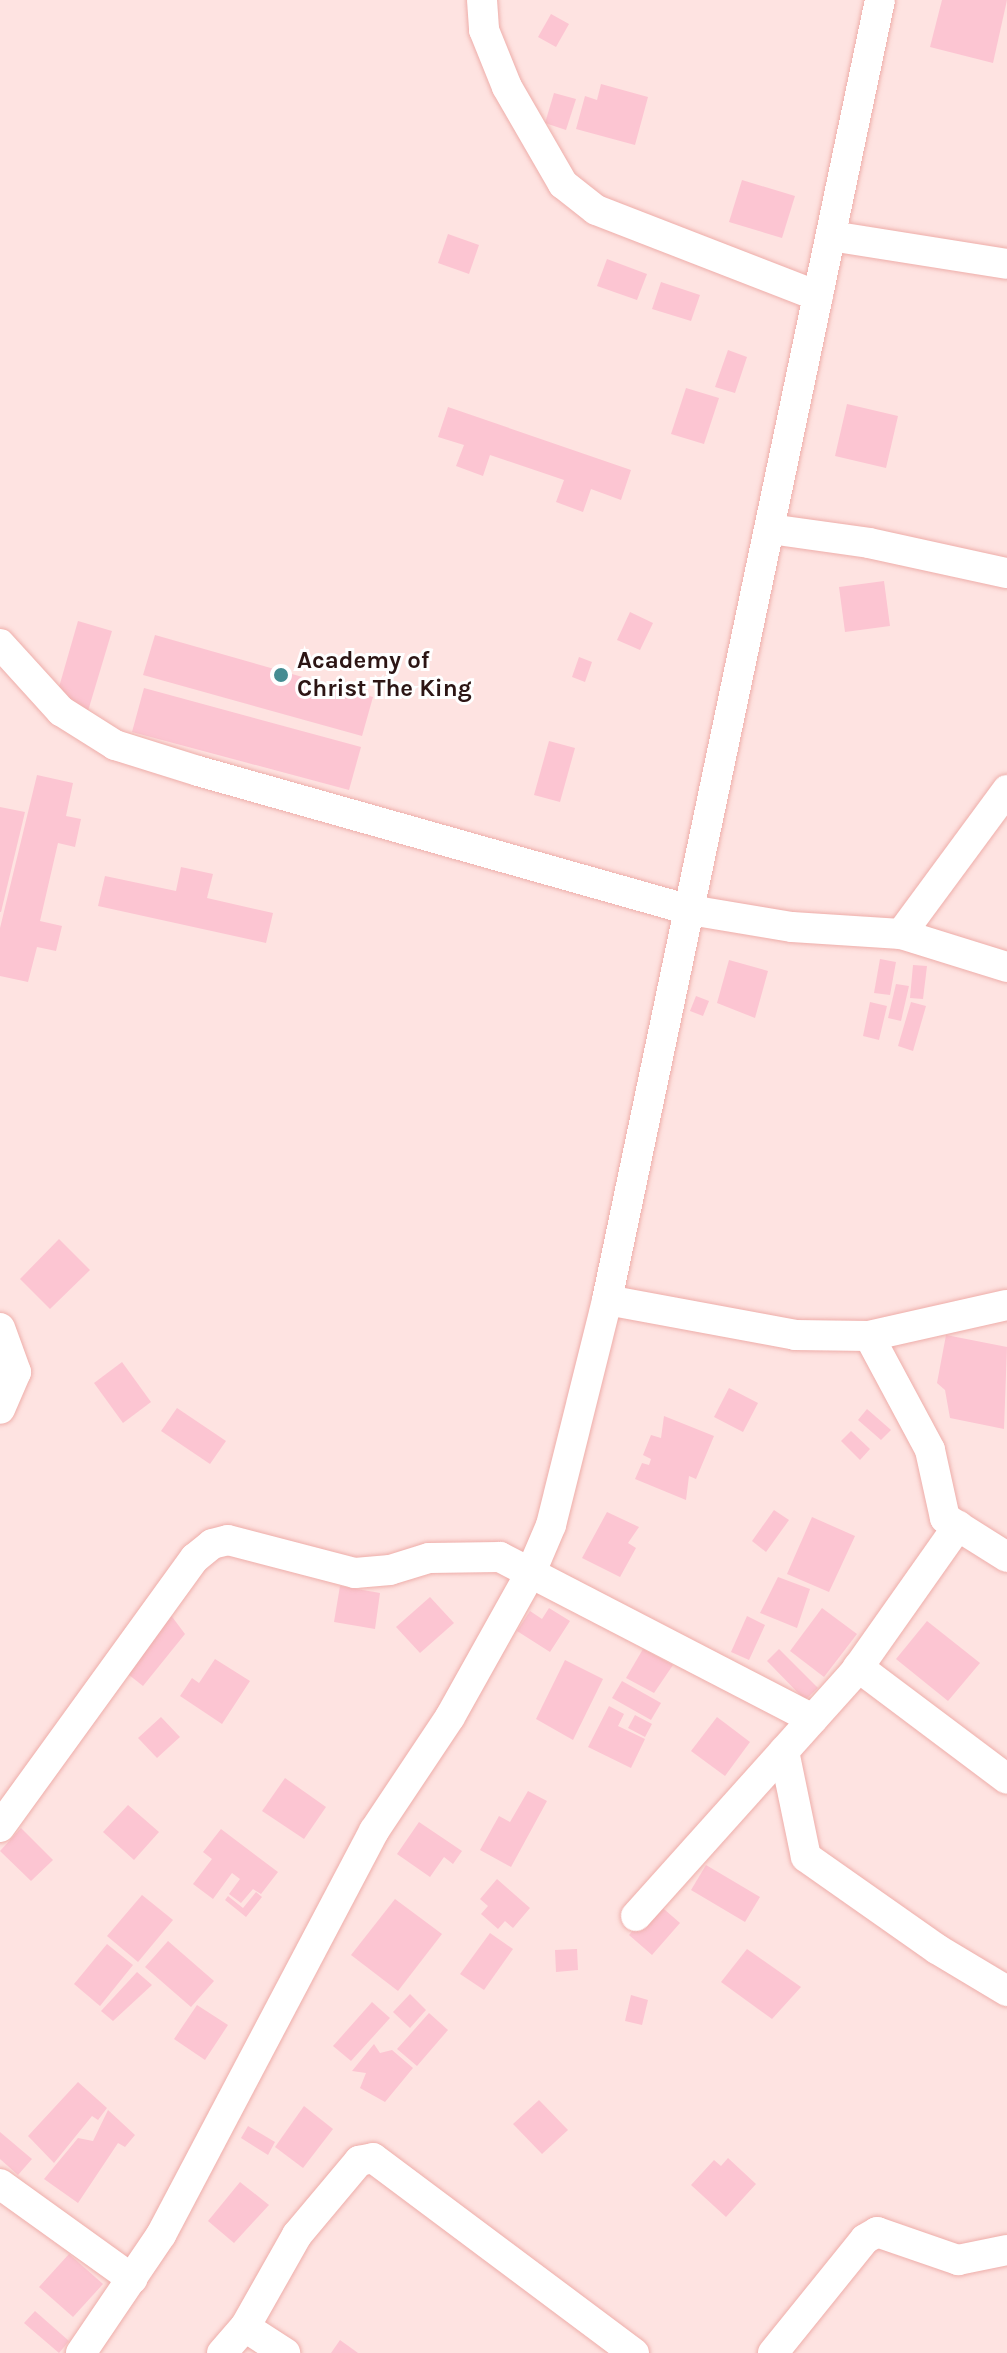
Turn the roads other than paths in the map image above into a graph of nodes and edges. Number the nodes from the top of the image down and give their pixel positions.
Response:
1 (482, 0) edge
2 (880, 0) edge
3 (831, 236) junction
4 (1007, 264) edge
5 (818, 296) junction
6 (770, 529) junction
7 (1007, 573) edge
8 (0, 644) edge
9 (1007, 790) edge
10 (690, 910) junction
11 (901, 934) junction
12 (1007, 967) edge
13 (607, 1300) junction
14 (1007, 1305) edge
15 (0, 1328) edge
16 (869, 1336) junction
17 (0, 1409) edge
18 (958, 1526) junction
19 (1007, 1557) edge
20 (531, 1572) junction
21 (858, 1667) junction
22 (813, 1719) junction
23 (784, 1751) junction
24 (1007, 1779) edge
25 (0, 1827) edge
26 (636, 1916) dead end
27 (1007, 1991) edge
28 (0, 2184) edge
29 (1007, 2250) edge
30 (132, 2279) junction
31 (245, 2327) junction
32 (81, 2353) edge
33 (222, 2353) edge
34 (285, 2353) edge
35 (634, 2353) edge
36 (773, 2353) edge

1 - 5 street
2 - 3 street
3 - 4 street
3 - 5 street
5 - 6 street
6 - 7 street
6 - 10 street
8 - 10 street
9 - 11 street
10 - 11 street
10 - 13 street
11 - 12 street
13 - 16 street
13 - 20 street
14 - 16 street
15 - 17 street
16 - 18 street
18 - 19 street
18 - 21 street
20 - 22 street
20 - 25 street
20 - 30 street
21 - 22 street
21 - 24 street
22 - 23 street
23 - 26 street
23 - 27 street
28 - 30 street
29 - 36 street
30 - 32 street
31 - 33 street
31 - 34 street
31 - 35 street

